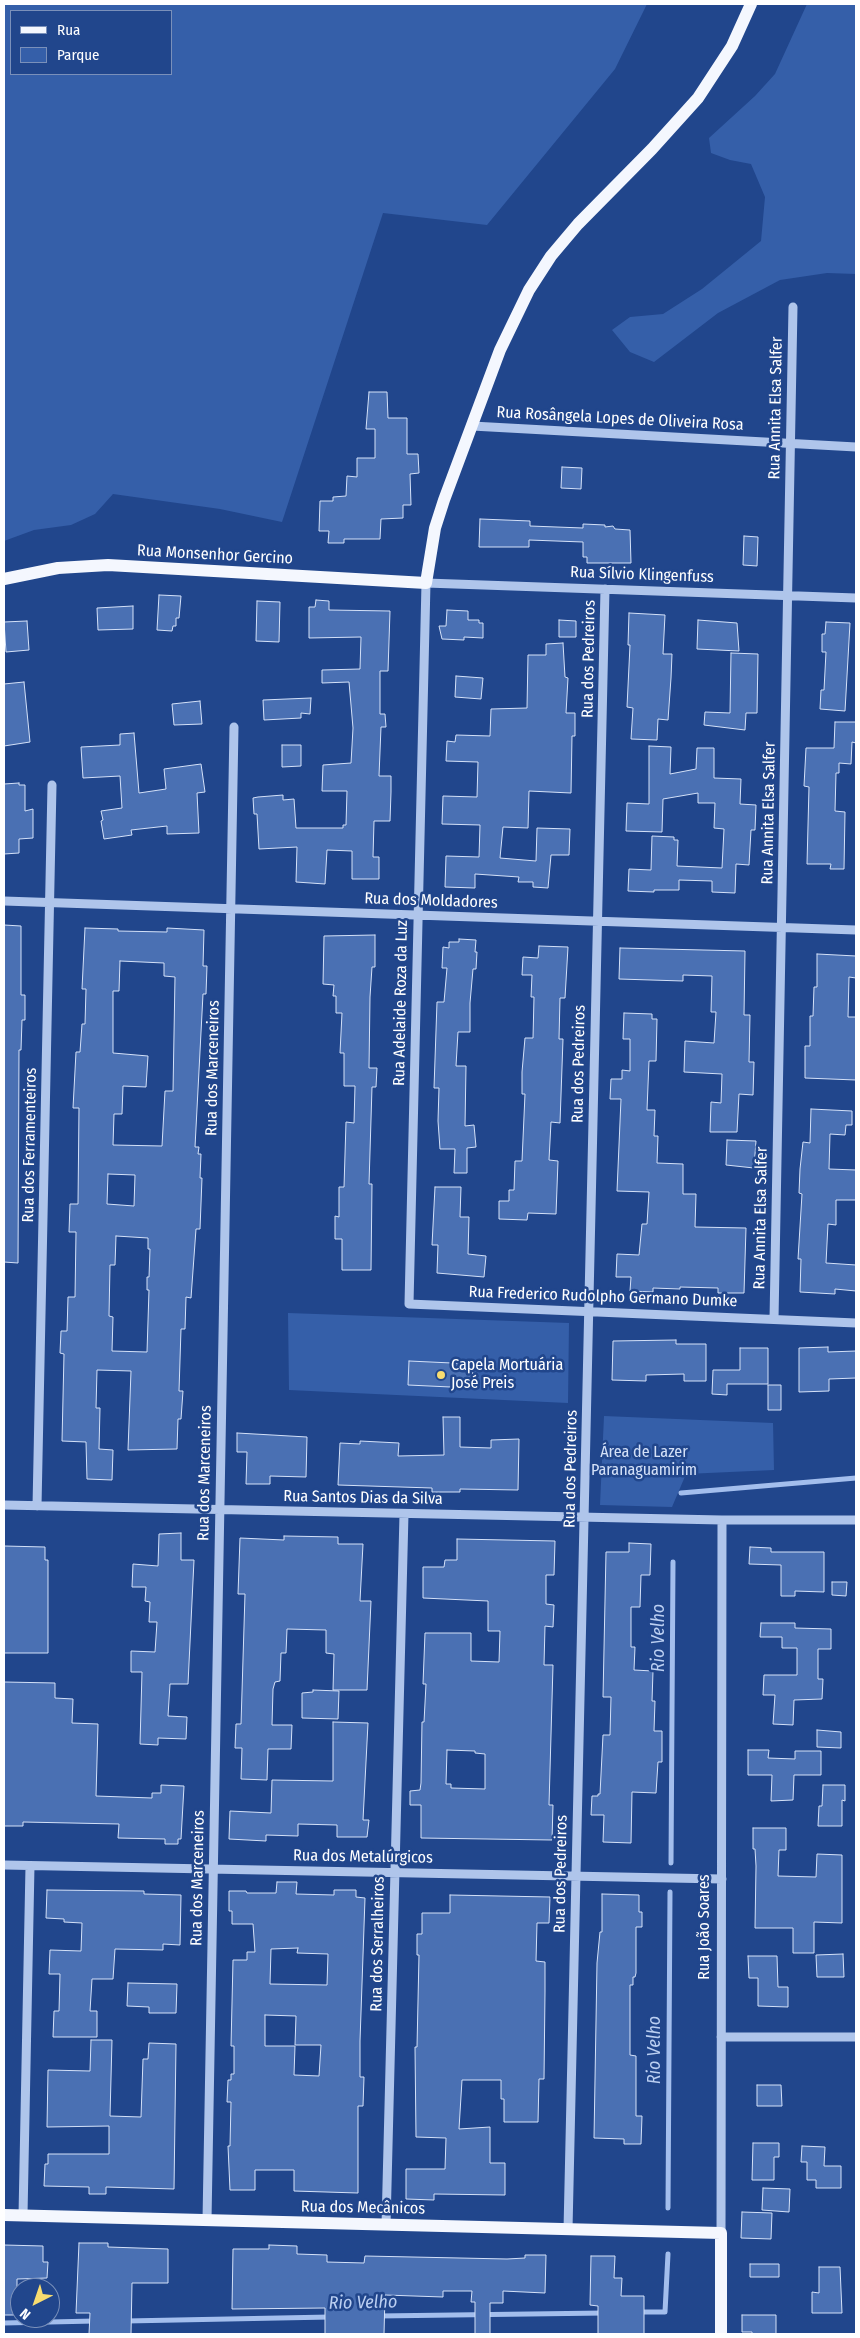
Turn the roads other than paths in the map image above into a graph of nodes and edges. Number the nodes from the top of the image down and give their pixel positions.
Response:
1 (751, 4) edge
2 (793, 307) dead end
3 (472, 426) junction
4 (790, 444) junction
5 (856, 447) edge
6 (4, 579) edge
7 (426, 583) junction
8 (605, 589) junction
9 (788, 596) junction
10 (856, 598) edge
11 (234, 727) dead end
12 (52, 785) dead end
13 (4, 901) edge
14 (50, 903) junction
15 (231, 909) junction
16 (418, 915) junction
17 (598, 922) junction
18 (781, 928) junction
19 (856, 930) edge
20 (409, 1304) joint
21 (589, 1311) junction
22 (774, 1319) junction
23 (856, 1322) edge
24 (4, 1505) edge
25 (37, 1506) junction
26 (220, 1510) junction
27 (404, 1514) junction
28 (584, 1518) junction
29 (722, 1520) junction
30 (856, 1520) edge
31 (4, 1865) edge
32 (30, 1866) junction
33 (213, 1869) junction
34 (395, 1873) junction
35 (576, 1876) junction
36 (722, 1879) junction
37 (721, 2037) junction
38 (856, 2037) edge
39 (4, 2215) edge
40 (22, 2215) junction
41 (207, 2220) junction
42 (386, 2225) junction
43 (568, 2229) junction
44 (721, 2233) junction
45 (721, 2334) edge

1 - 3 main road
2 - 4 street, Rua Annita Elsa Salfer
3 - 4 street, Rua Rosângela Lopes de Oliveira Rosa
3 - 7 main road
4 - 5 street, Rua Rosângela Lopes de Oliveira Rosa
4 - 9 street, Rua Annita Elsa Salfer
6 - 7 main road, Rua Monsenhor Gercino
7 - 8 street, Rua Sílvio Klingenfuss
7 - 16 street, Rua Adelaide Roza da Luz
8 - 9 street, Rua Sílvio Klingenfuss
8 - 17 street, Rua dos Pedreiros
9 - 10 street, Rua Sílvio Klingenfuss
9 - 18 street, Rua Annita Elsa Salfer
11 - 15 street, Rua dos Marceneiros
12 - 14 street, Rua dos Ferramenteiros
13 - 14 street, Rua dos Moldadores
14 - 15 street, Rua dos Moldadores
14 - 25 street, Rua dos Ferramenteiros
15 - 16 street, Rua dos Moldadores
15 - 26 street, Rua dos Marceneiros
16 - 17 street, Rua dos Moldadores
16 - 20 street, Rua Adelaide Roza da Luz
17 - 18 street, Rua dos Moldadores
17 - 21 street, Rua dos Pedreiros
18 - 19 street, Rua dos Moldadores
18 - 22 street, Rua Annita Elsa Salfer
20 - 21 street, Rua Frederico Rudolpho Germano Dumke
21 - 22 street, Rua Frederico Rudolpho Germano Dumke
21 - 28 street, Rua dos Pedreiros
22 - 23 street, Rua Frederico Rudolpho Germano Dumke
24 - 25 street, Rua Santos Dias da Silva
25 - 26 street, Rua Santos Dias da Silva
26 - 27 street, Rua Santos Dias da Silva
26 - 33 street, Rua dos Marceneiros
27 - 28 street, Rua Santos Dias da Silva
27 - 34 street, Rua dos Serralheiros
28 - 29 street, Rua Santos Dias da Silva
28 - 35 street, Rua dos Pedreiros
29 - 30 street, Rua Santos Dias da Silva
29 - 36 street, Rua João Soares
31 - 32 street, Rua dos Metalúrgicos
32 - 33 street, Rua dos Metalúrgicos
32 - 40 street
33 - 34 street, Rua dos Metalúrgicos
33 - 41 street, Rua dos Marceneiros
34 - 35 street, Rua dos Metalúrgicos
34 - 42 street, Rua dos Serralheiros
35 - 36 street, Rua dos Metalúrgicos
35 - 43 street, Rua dos Pedreiros
36 - 37 street, Rua João Soares
37 - 38 street
37 - 44 street, Rua João Soares
39 - 40 main road, Rua dos Mecânicos
40 - 41 main road, Rua dos Mecânicos
41 - 42 main road, Rua dos Mecânicos
42 - 43 main road, Rua dos Mecânicos
43 - 44 main road, Rua dos Mecânicos
44 - 45 main road, Rua João Soares

